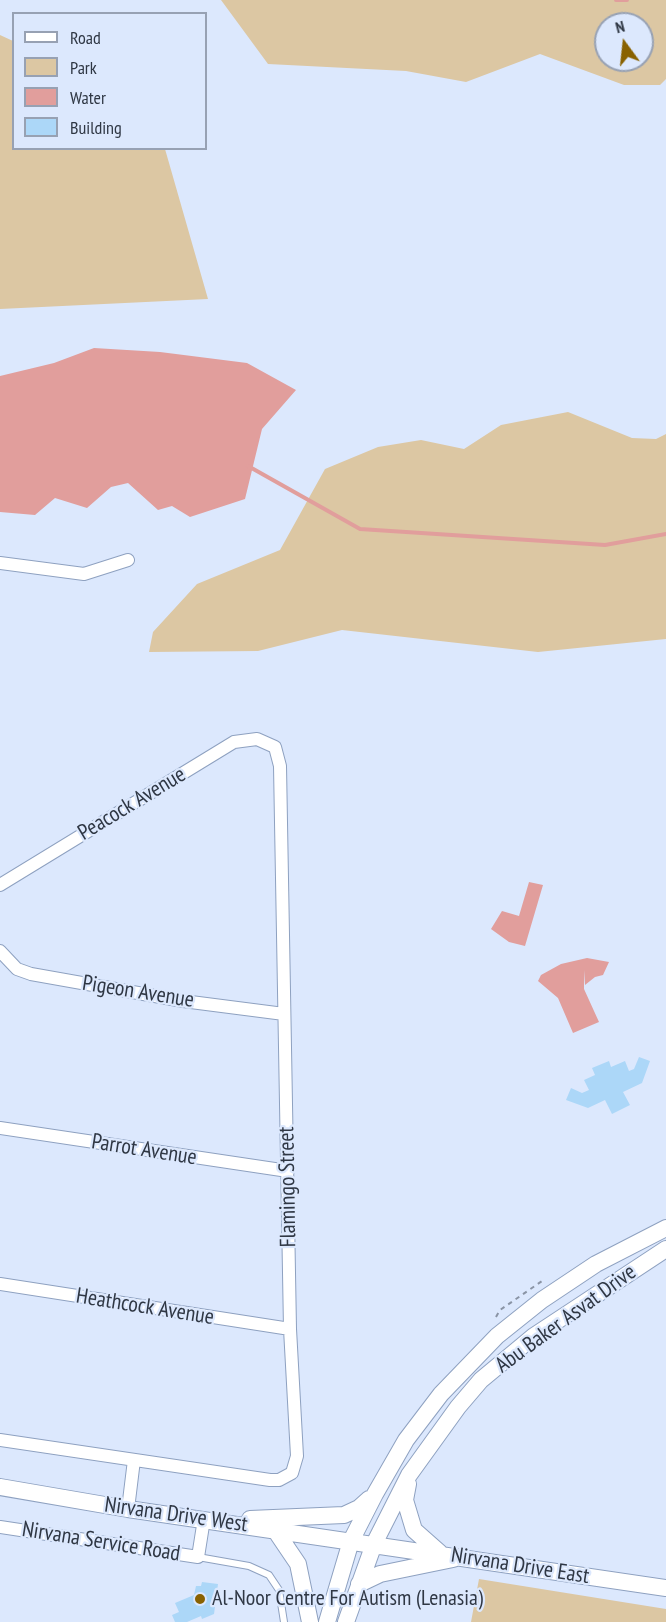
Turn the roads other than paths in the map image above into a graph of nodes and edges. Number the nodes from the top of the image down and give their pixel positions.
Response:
1 (129, 560) dead end
2 (0, 563) edge
3 (268, 742) joint
4 (0, 885) edge
5 (0, 951) edge
6 (284, 1014) junction
7 (0, 1128) edge
8 (288, 1172) junction
9 (666, 1228) edge
10 (666, 1249) edge
11 (0, 1284) edge
12 (290, 1329) junction
13 (0, 1440) edge
14 (134, 1460) junction
15 (409, 1474) junction
16 (0, 1487) edge
17 (375, 1494) junction
18 (128, 1509) junction
19 (204, 1519) junction
20 (222, 1521) junction
21 (0, 1527) edge
22 (275, 1530) junction
23 (351, 1541) junction
24 (374, 1544) junction
25 (449, 1556) junction
26 (198, 1557) junction
27 (359, 1584) junction
28 (666, 1588) edge
29 (284, 1622) edge
30 (310, 1622) edge
31 (327, 1622) edge
32 (346, 1622) edge

1 - 2 street
3 - 4 street, Peacock Avenue
3 - 6 street, Flamingo Street
5 - 6 street, Pigeon Avenue
6 - 8 street, Flamingo Street
7 - 8 street, Parrot Avenue
8 - 12 street, Flamingo Street
9 - 17 main road, Abu Baker Asvat Drive
10 - 15 main road, Abu Baker Asvat Drive
11 - 12 street, Heathcock Avenue
12 - 14 street, Flamingo Street
13 - 14 street
14 - 18 street, Nirvana Service Road
15 - 24 main road, Abu Baker Asvat Drive
15 - 25 main road
16 - 18 main road, Nirvana Drive West
17 - 20 main road
17 - 23 main road, Abu Baker Asvat Drive
18 - 19 main road, Nirvana Drive West
19 - 20 main road, Nirvana Drive West
19 - 26 street, Nirvana Service Road
20 - 22 main road, Nirvana Drive West
21 - 26 street, Nirvana Service Road
22 - 23 main road, Nirvana Drive West
22 - 30 main road
23 - 24 main road, Nirvana Drive West
23 - 31 main road
24 - 25 main road, Nirvana Drive East
24 - 27 main road
25 - 27 main road
25 - 28 main road, Nirvana Drive East
26 - 29 lane
27 - 32 main road

